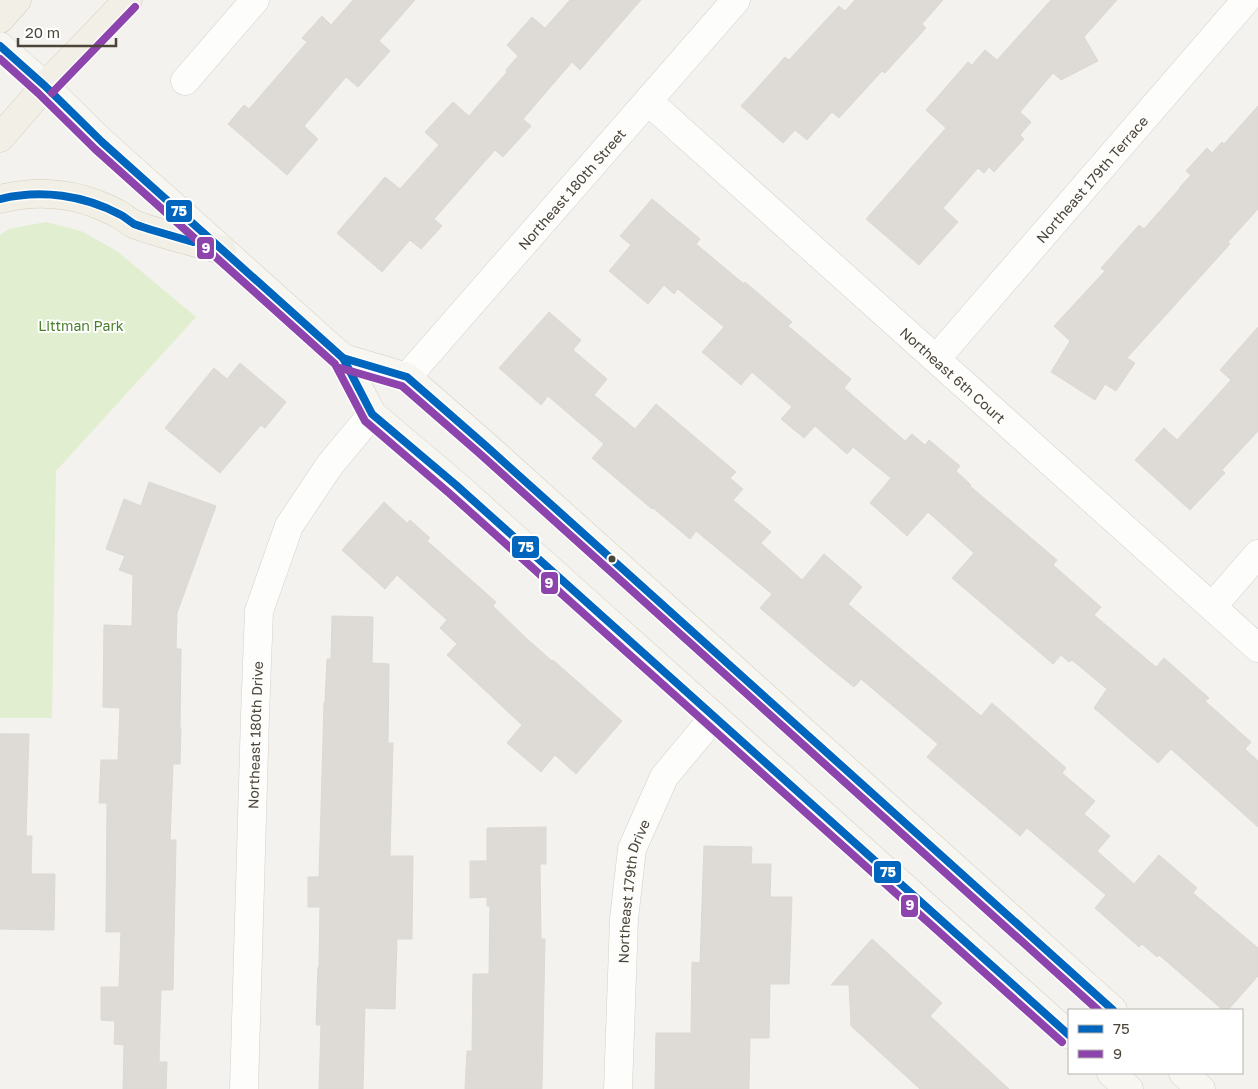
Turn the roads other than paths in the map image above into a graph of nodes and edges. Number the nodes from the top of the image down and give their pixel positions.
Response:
1 (17, 0) edge
2 (128, 0) edge
3 (255, 0) edge
4 (736, 0) edge
5 (1246, 0) edge
6 (0, 20) edge
7 (0, 46) edge
8 (185, 81) dead end
9 (45, 86) junction
10 (648, 101) junction
11 (0, 138) edge
12 (0, 199) edge
13 (222, 250) junction
14 (343, 358) junction
15 (936, 359) junction
16 (407, 377) junction
17 (372, 414) junction
18 (1258, 554) edge
19 (1212, 607) junction
20 (1258, 648) edge
21 (714, 717) junction
22 (1112, 1009) edge
23 (1068, 1034) edge
24 (1112, 1074) edge
25 (1184, 1074) edge
26 (244, 1089) edge
27 (618, 1089) edge
28 (1129, 1089) edge
29 (1201, 1089) edge

1 - 6 main road
2 - 9 main road
3 - 8 street
4 - 10 street, Northeast 180th Street
5 - 15 street, Northeast 179th Terrace
7 - 9 main road
9 - 11 main road
9 - 13 main road
10 - 15 street, Northeast 6th Court
10 - 16 street, Northeast 180th Street
12 - 13 main road
13 - 14 main road
14 - 16 main road
14 - 17 main road
15 - 19 street, Northeast 6th Court
16 - 22 main road
17 - 21 main road
17 - 26 street, Northeast 180th Drive
18 - 19 street
19 - 20 street, Northeast 6th Court
21 - 23 main road
21 - 27 street, Northeast 179th Drive
24 - 28 main road
25 - 29 main road

